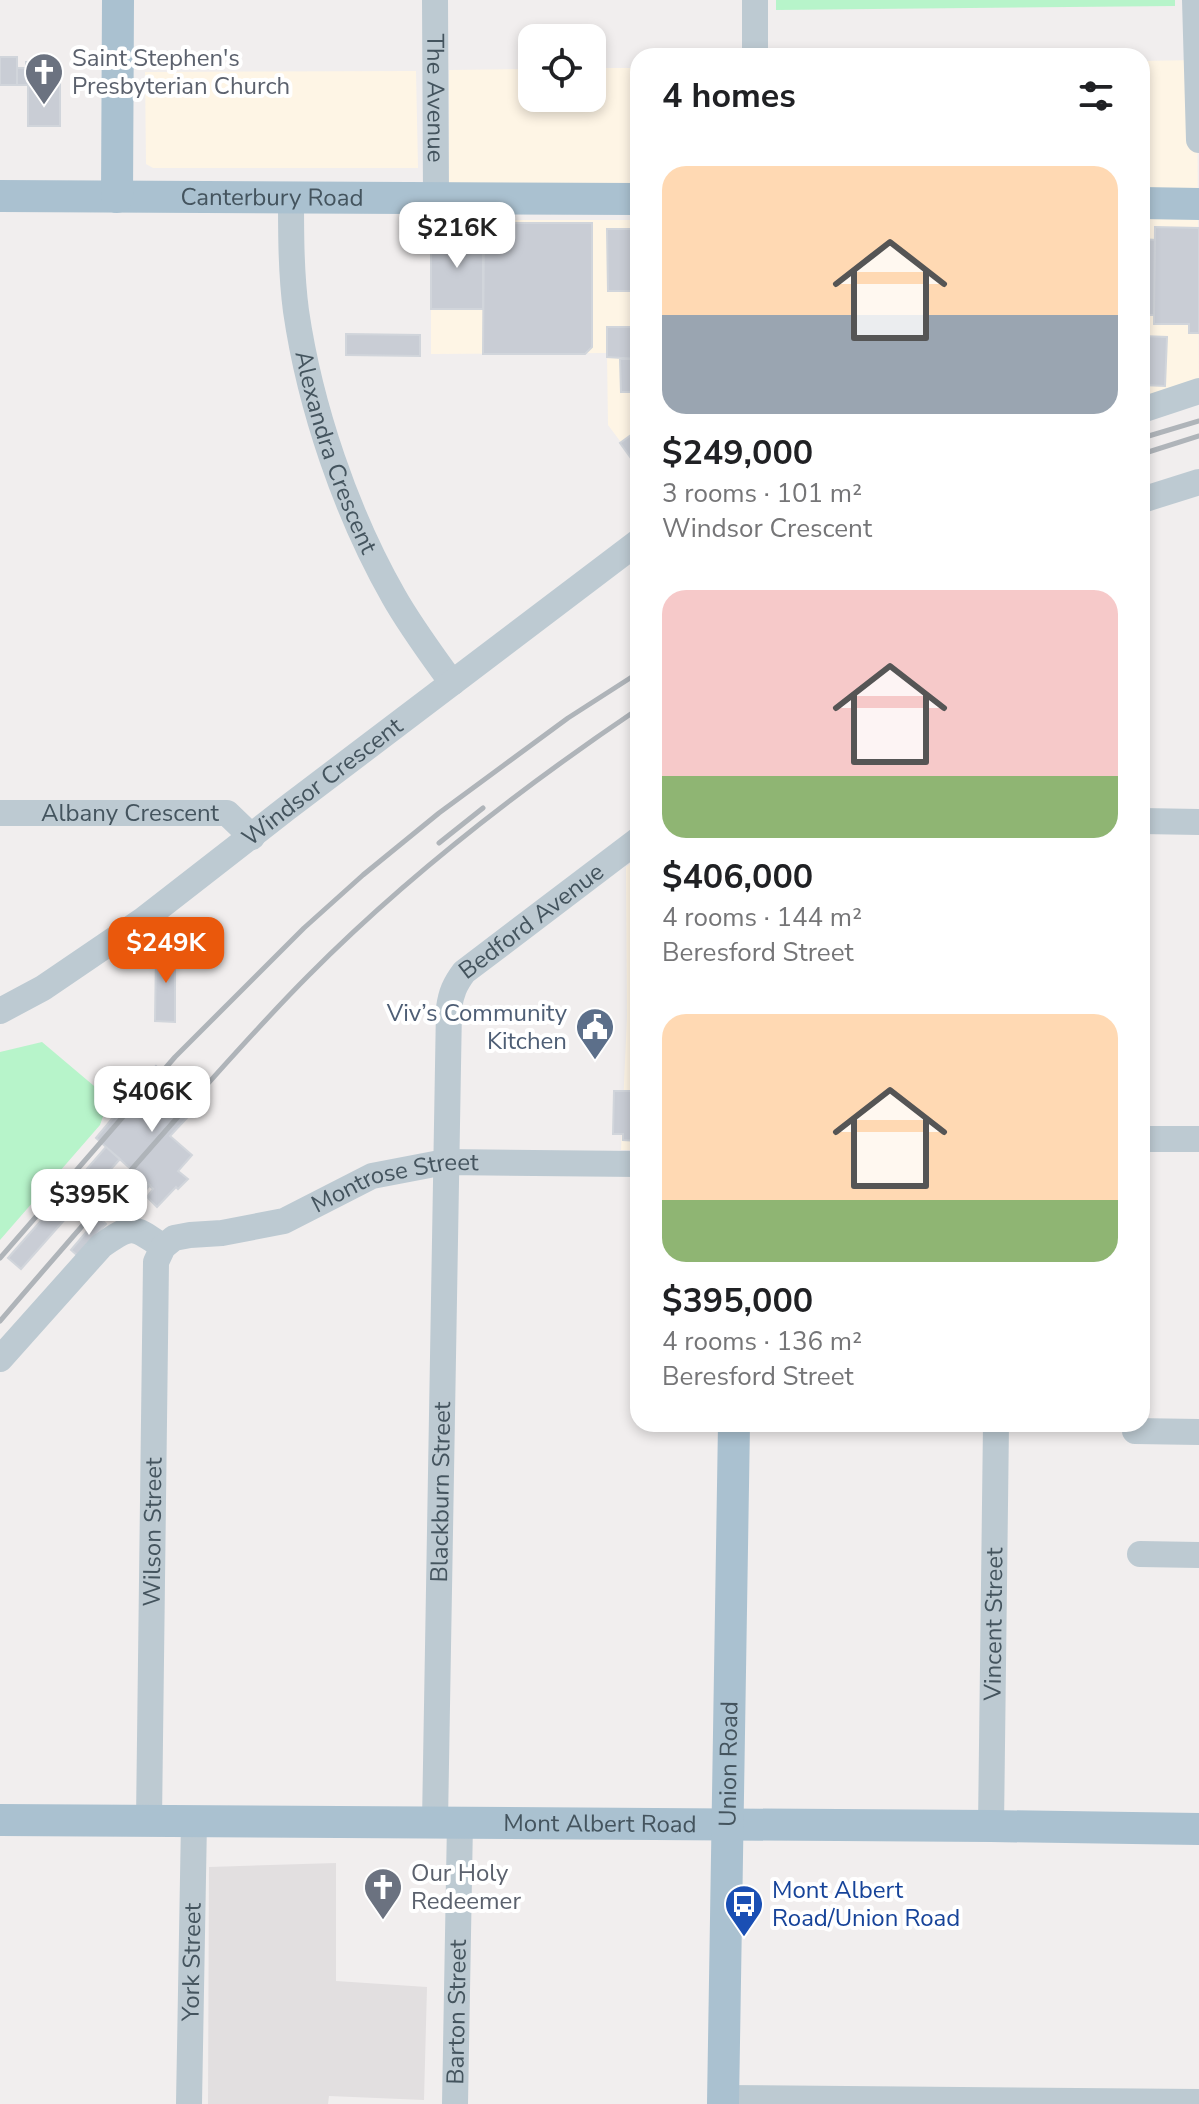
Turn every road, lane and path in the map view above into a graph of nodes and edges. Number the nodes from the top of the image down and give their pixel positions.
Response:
1 (118, 0) edge
2 (435, 0) edge
3 (755, 0) edge
4 (1195, 0) edge
5 (755, 48) edge
6 (1199, 140) edge
7 (0, 196) edge
8 (291, 196) junction
9 (117, 197) junction
10 (436, 197) junction
11 (630, 199) edge
12 (1150, 203) edge
13 (1199, 204) edge
14 (1199, 391) edge
15 (1150, 407) edge
16 (1199, 482) edge
17 (1150, 497) edge
18 (630, 548) edge
19 (452, 683) junction
20 (0, 813) edge
21 (1150, 821) edge
22 (1199, 822) edge
23 (252, 837) junction
24 (630, 846) edge
25 (0, 1011) edge
26 (1150, 1139) edge
27 (1199, 1139) edge
28 (445, 1162) junction
29 (630, 1164) edge
30 (163, 1247) junction
31 (0, 1359) edge
32 (1150, 1431) edge
33 (734, 1432) edge
34 (996, 1432) edge
35 (1199, 1432) edge
36 (1140, 1554) dead end
37 (1199, 1555) edge
38 (0, 1820) edge
39 (149, 1820) junction
40 (194, 1821) junction
41 (447, 1822) junction
42 (727, 1824) junction
43 (991, 1826) junction
44 (1199, 1829) edge
45 (723, 2101) edge
46 (1199, 2102) edge
47 (189, 2104) edge
48 (455, 2104) edge

1 - 9 main road
2 - 10 street, The Avenue
3 - 5 street
4 - 6 street
7 - 9 main road, Canterbury Road
8 - 9 main road, Canterbury Road
8 - 10 main road, Canterbury Road
8 - 19 street, Alexandra Crescent
10 - 11 main road, Canterbury Road
12 - 13 main road
14 - 15 street
16 - 17 street
18 - 19 street, Windsor Crescent
19 - 23 street, Windsor Crescent
20 - 23 street, Albany Crescent
21 - 22 street
23 - 25 street, Windsor Crescent
24 - 28 street, Bedford Avenue
26 - 27 street
28 - 29 street, Montrose Street
28 - 30 street, Montrose Street
28 - 41 street, Blackburn Street
30 - 31 street
30 - 39 street, Wilson Street
32 - 35 street
33 - 42 main road, Union Road
34 - 43 street, Vincent Street
36 - 37 street
38 - 39 main road, Mont Albert Road
39 - 40 main road, Mont Albert Road
40 - 41 main road, Mont Albert Road
40 - 47 street, York Street
41 - 42 main road, Mont Albert Road
41 - 48 street, Barton Street
42 - 43 main road, Mont Albert Road
42 - 45 main road, Union Road
43 - 44 main road, Mont Albert Road
45 - 46 street

